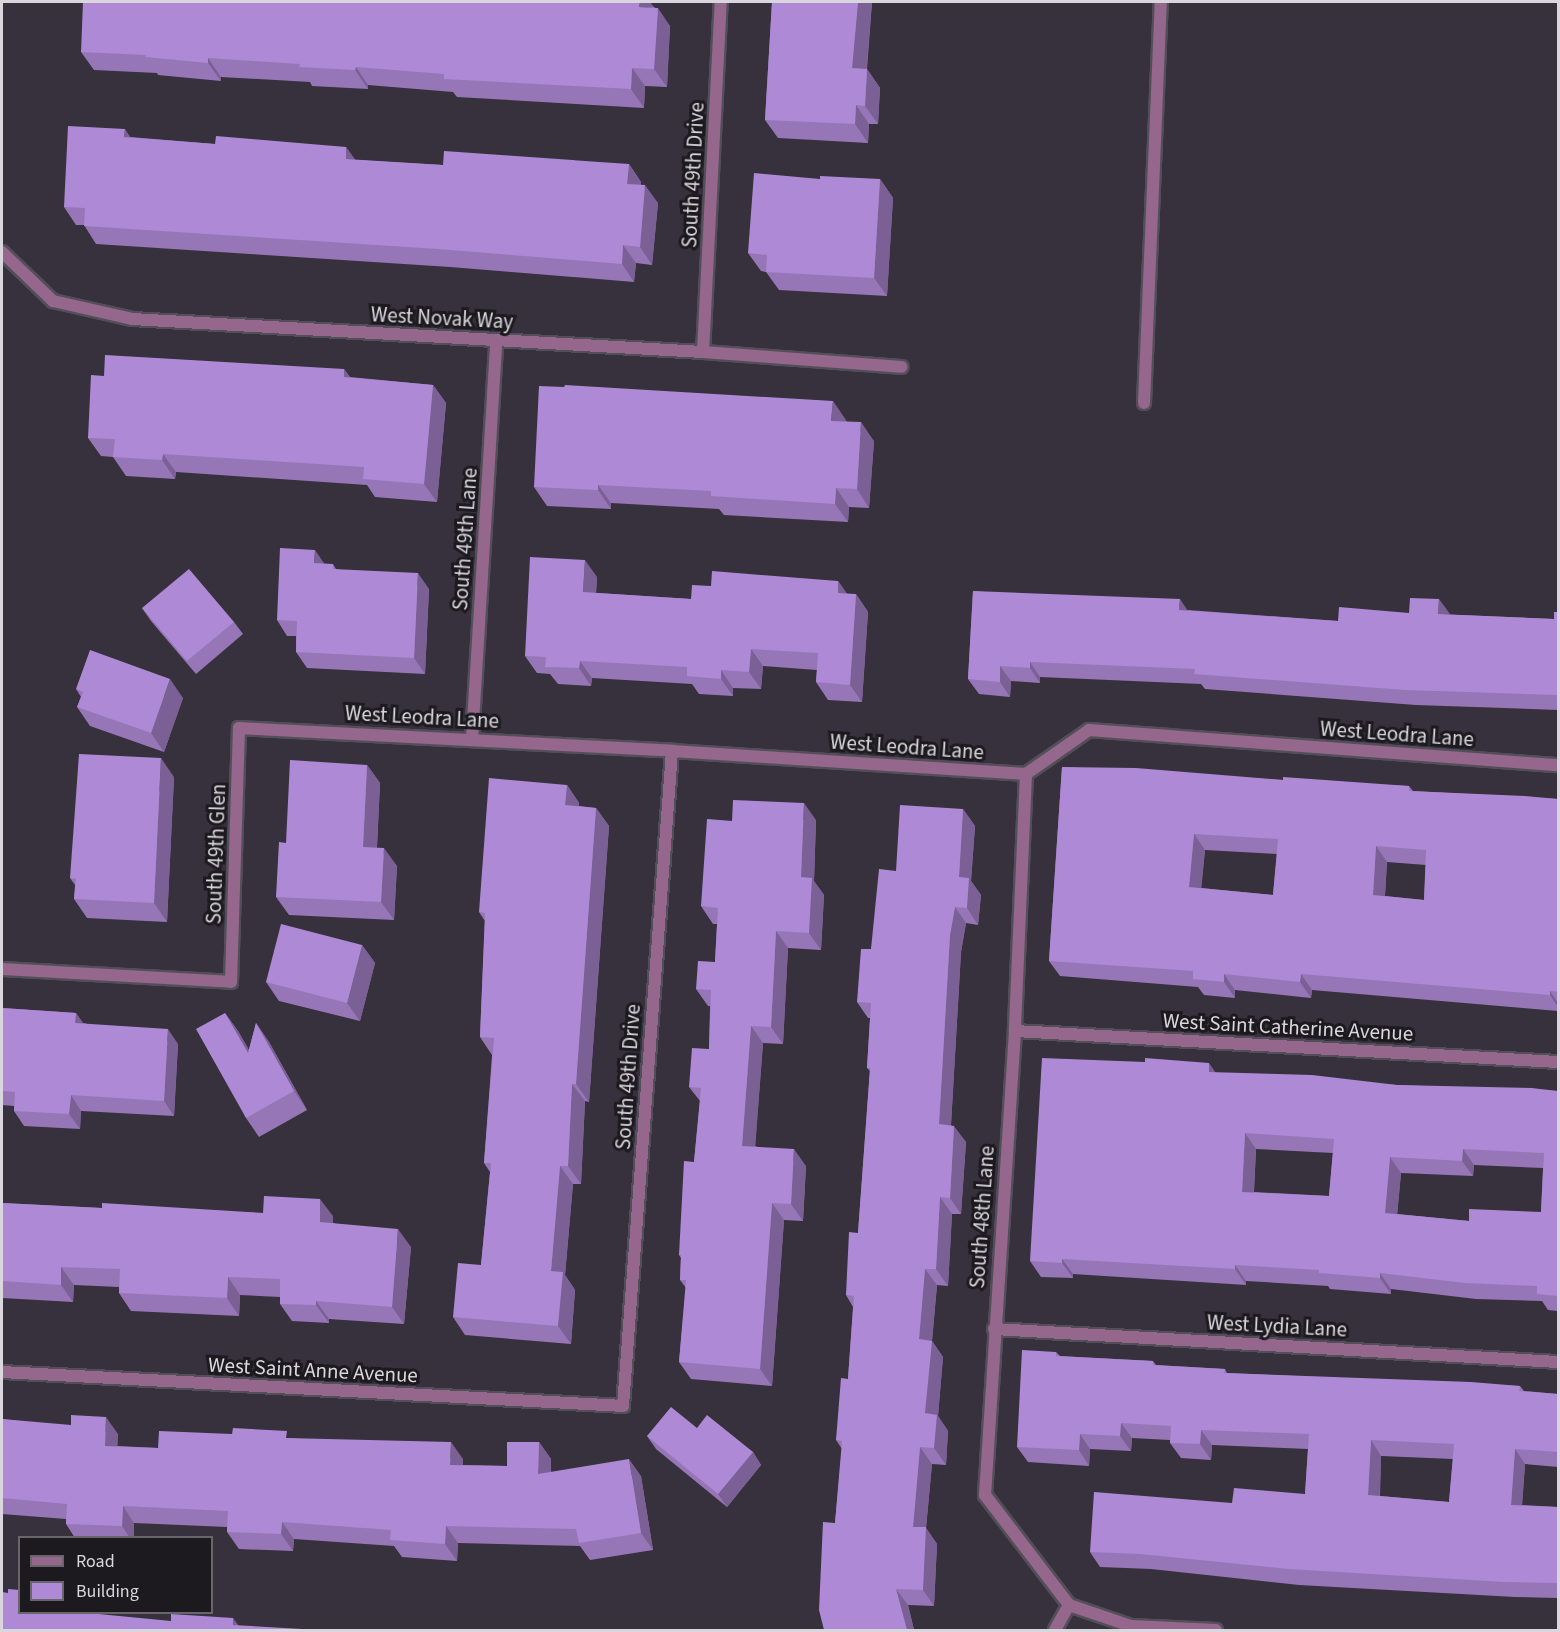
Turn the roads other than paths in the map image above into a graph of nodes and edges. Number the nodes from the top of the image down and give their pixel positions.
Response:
1 (721, 2) edge
2 (1161, 2) edge
3 (2, 252) edge
4 (496, 341) junction
5 (703, 351) junction
6 (902, 367) dead end
7 (1144, 403) dead end
8 (239, 728) joint
9 (472, 739) junction
10 (672, 751) junction
11 (1558, 765) edge
12 (1026, 774) junction
13 (2, 969) edge
14 (1015, 1031) junction
15 (1558, 1062) edge
16 (994, 1329) junction
17 (1558, 1362) edge
18 (2, 1372) edge
19 (623, 1406) joint
20 (1069, 1605) junction
21 (1054, 1630) edge
22 (1216, 1630) edge

1 - 5 street, South 49th Drive
2 - 7 street
3 - 4 street, West Novak Way
4 - 5 street, West Novak Way
4 - 9 street, South 49th Lane
5 - 6 street, West Novak Way
8 - 9 street, West Leodra Lane
8 - 13 street, South 49th Glen
9 - 10 street, West Leodra Lane
10 - 12 street, West Leodra Lane
10 - 19 street, South 49th Drive
11 - 12 street, West Leodra Lane
12 - 14 street, South 48th Lane
14 - 15 street, West Saint Catherine Avenue
14 - 16 street, South 48th Lane
16 - 17 street, West Lydia Lane
16 - 20 street, South 48th Lane
18 - 19 street, West Saint Anne Avenue
20 - 21 street
20 - 22 street

